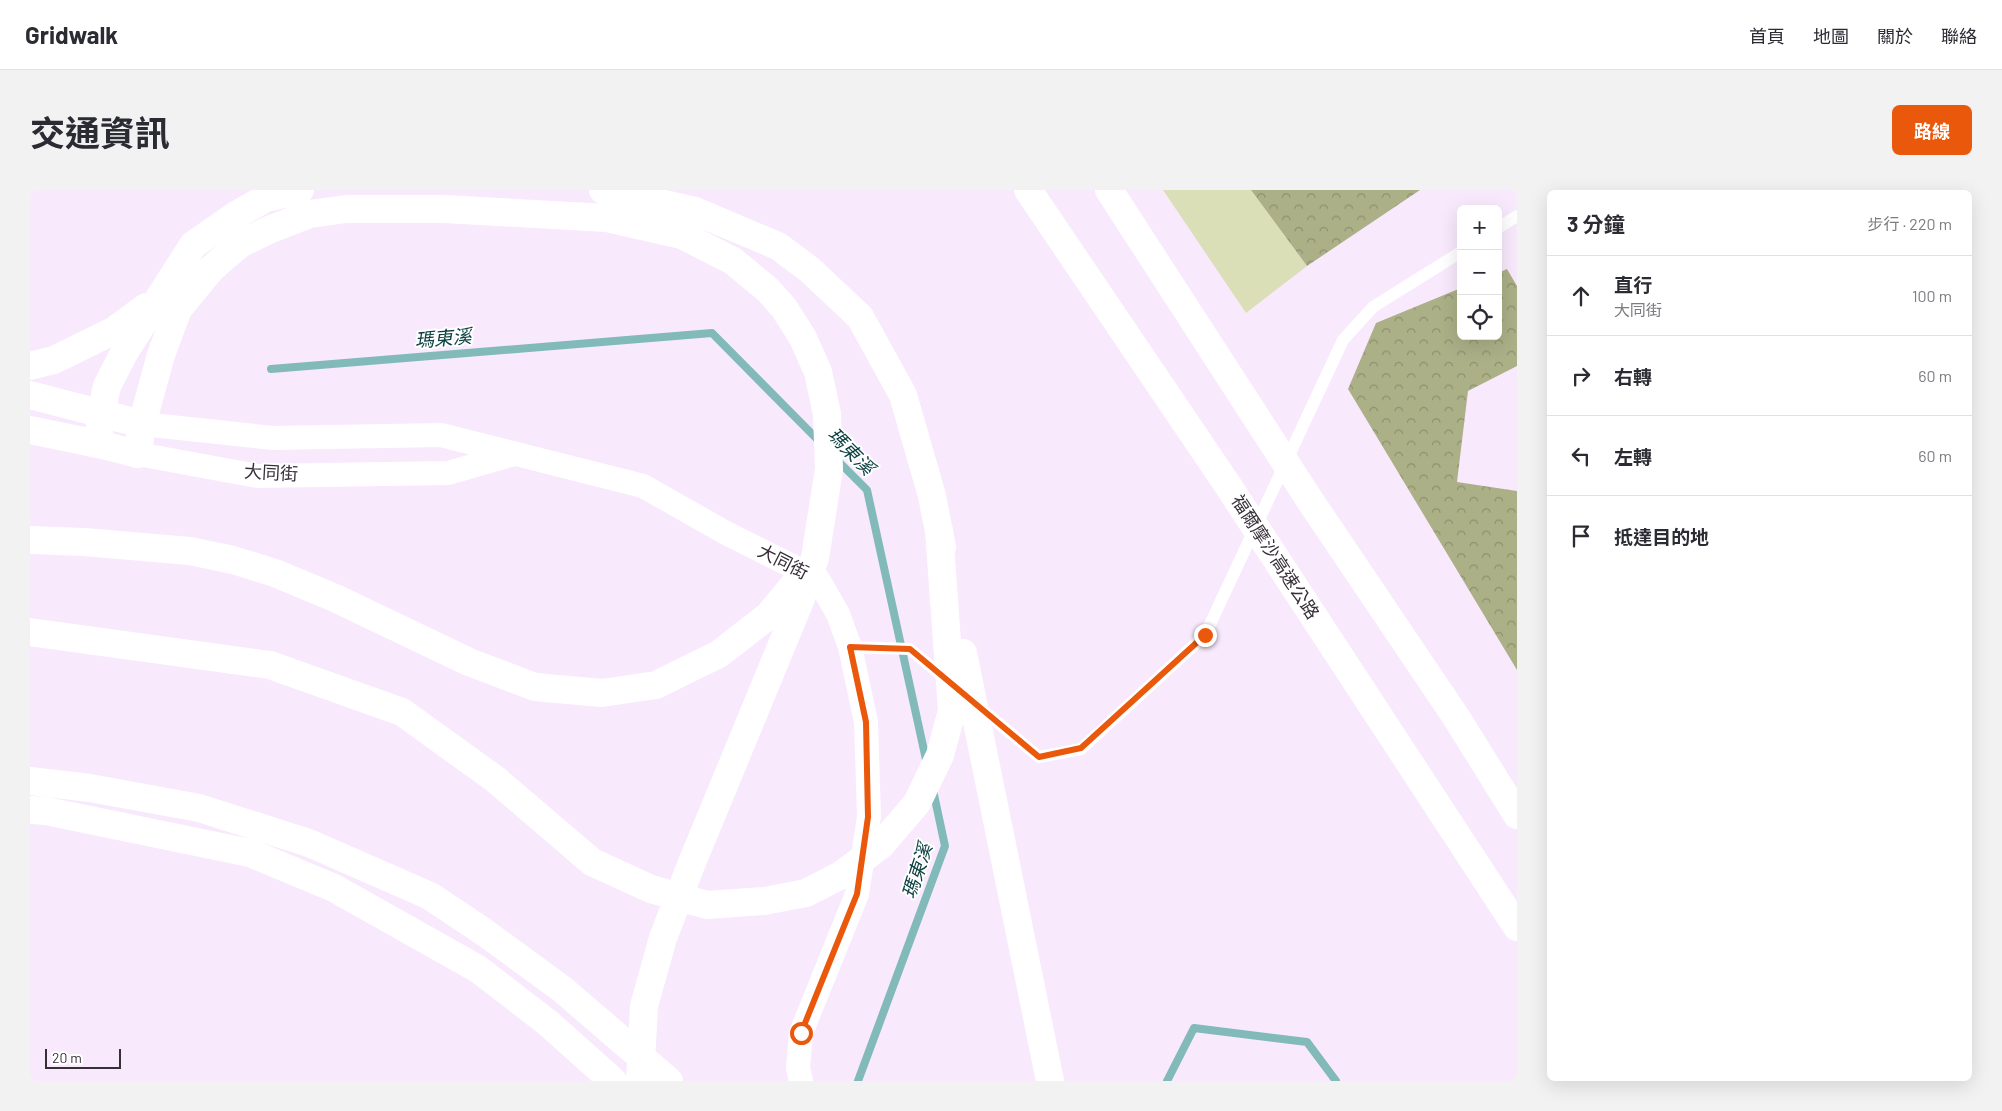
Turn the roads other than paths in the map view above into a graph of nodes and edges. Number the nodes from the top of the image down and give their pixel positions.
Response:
1 (300, 190) edge
2 (603, 190) edge
3 (1028, 190) edge
4 (1109, 190) edge
5 (1517, 216) edge
6 (1502, 225) edge
7 (1457, 254) edge
8 (158, 298) junction
9 (30, 366) edge
10 (30, 395) edge
11 (101, 414) junction
12 (142, 424) junction
13 (30, 430) edge
14 (98, 444) junction
15 (138, 454) junction
16 (514, 454) junction
17 (939, 530) junction
18 (30, 540) edge
19 (815, 558) junction
20 (30, 632) edge
21 (850, 647) junction
22 (30, 782) edge
23 (30, 810) edge
24 (1517, 815) edge
25 (1517, 926) edge
26 (613, 1081) edge
27 (640, 1081) edge
28 (669, 1081) edge
29 (800, 1081) edge
30 (1050, 1081) edge

1 - 8 main road
2 - 17 main road
3 - 25 main road, 福爾摩沙高速公路
4 - 24 main road
5 - 6 lane
7 - 21 lane
8 - 9 main road
8 - 11 main road
10 - 11 main road, 大同街
11 - 12 main road, 大同街
11 - 14 main road
12 - 15 main road
12 - 16 street, 大同街
12 - 19 main road
13 - 14 main road, 大同街
14 - 15 main road, 大同街
15 - 16 street, 大同街
16 - 21 street, 大同街
17 - 20 main road
17 - 30 main road
18 - 19 main road
19 - 27 main road
21 - 29 street, 大同街
22 - 28 main road
23 - 26 main road

